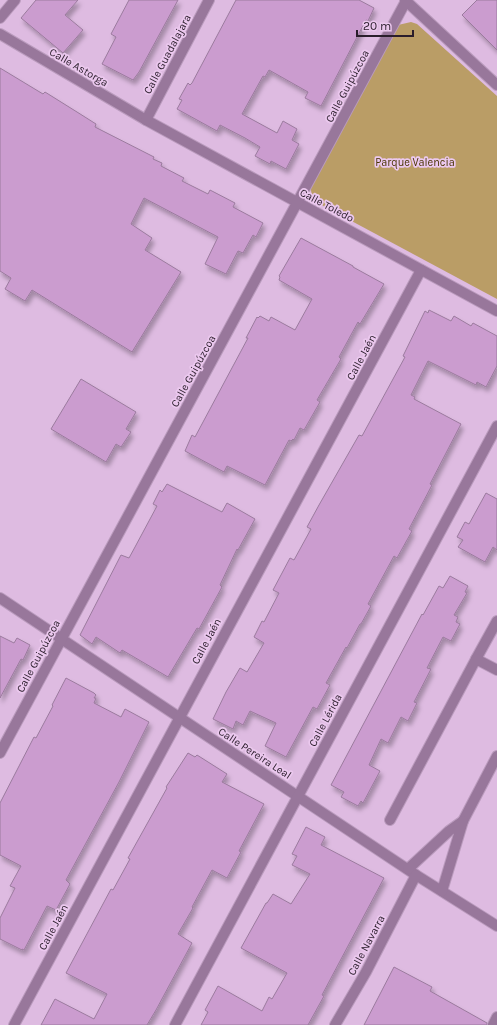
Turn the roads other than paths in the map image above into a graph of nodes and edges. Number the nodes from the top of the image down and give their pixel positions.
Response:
1 (15, 0) edge
2 (209, 0) edge
3 (406, 0) edge
4 (0, 18) edge
5 (0, 34) edge
6 (497, 86) edge
7 (146, 120) junction
8 (298, 203) junction
9 (421, 270) junction
10 (497, 311) edge
11 (497, 426) edge
12 (0, 598) edge
13 (497, 621) edge
14 (61, 639) junction
15 (476, 659) junction
16 (497, 670) edge
17 (179, 717) junction
18 (0, 753) edge
19 (497, 756) edge
20 (298, 796) junction
21 (390, 820) dead end
22 (463, 821) junction
23 (412, 872) junction
24 (442, 891) junction
25 (497, 926) edge
26 (497, 1017) edge
27 (14, 1025) edge
28 (175, 1025) edge
29 (336, 1025) edge
30 (493, 1025) edge

1 - 4 street
2 - 7 street, Calle Guadalajara
3 - 6 street
3 - 8 street, Calle Guipúzcoa
5 - 7 street, Calle Astorga
7 - 8 street, Calle Toledo
8 - 9 street, Calle Toledo
8 - 14 street, Calle Guipúzcoa
9 - 10 street, Calle Toledo
9 - 17 street, Calle Jaén
11 - 20 street, Calle Lérida
12 - 14 street, Calle Pereira Leal
13 - 15 street
14 - 17 street, Calle Pereira Leal
14 - 18 street, Calle Guipúzcoa
15 - 16 street
15 - 21 street
17 - 20 street, Calle Pereira Leal
17 - 27 street, Calle Jaén
19 - 22 street
20 - 23 street, Calle Pereira Leal
20 - 28 street, Calle Lérida
22 - 23 street, Calle Navarra
22 - 24 street
23 - 24 street, Calle Pereira Leal
23 - 29 street, Calle Navarra
24 - 25 street, Calle Pereira Leal
26 - 30 street

